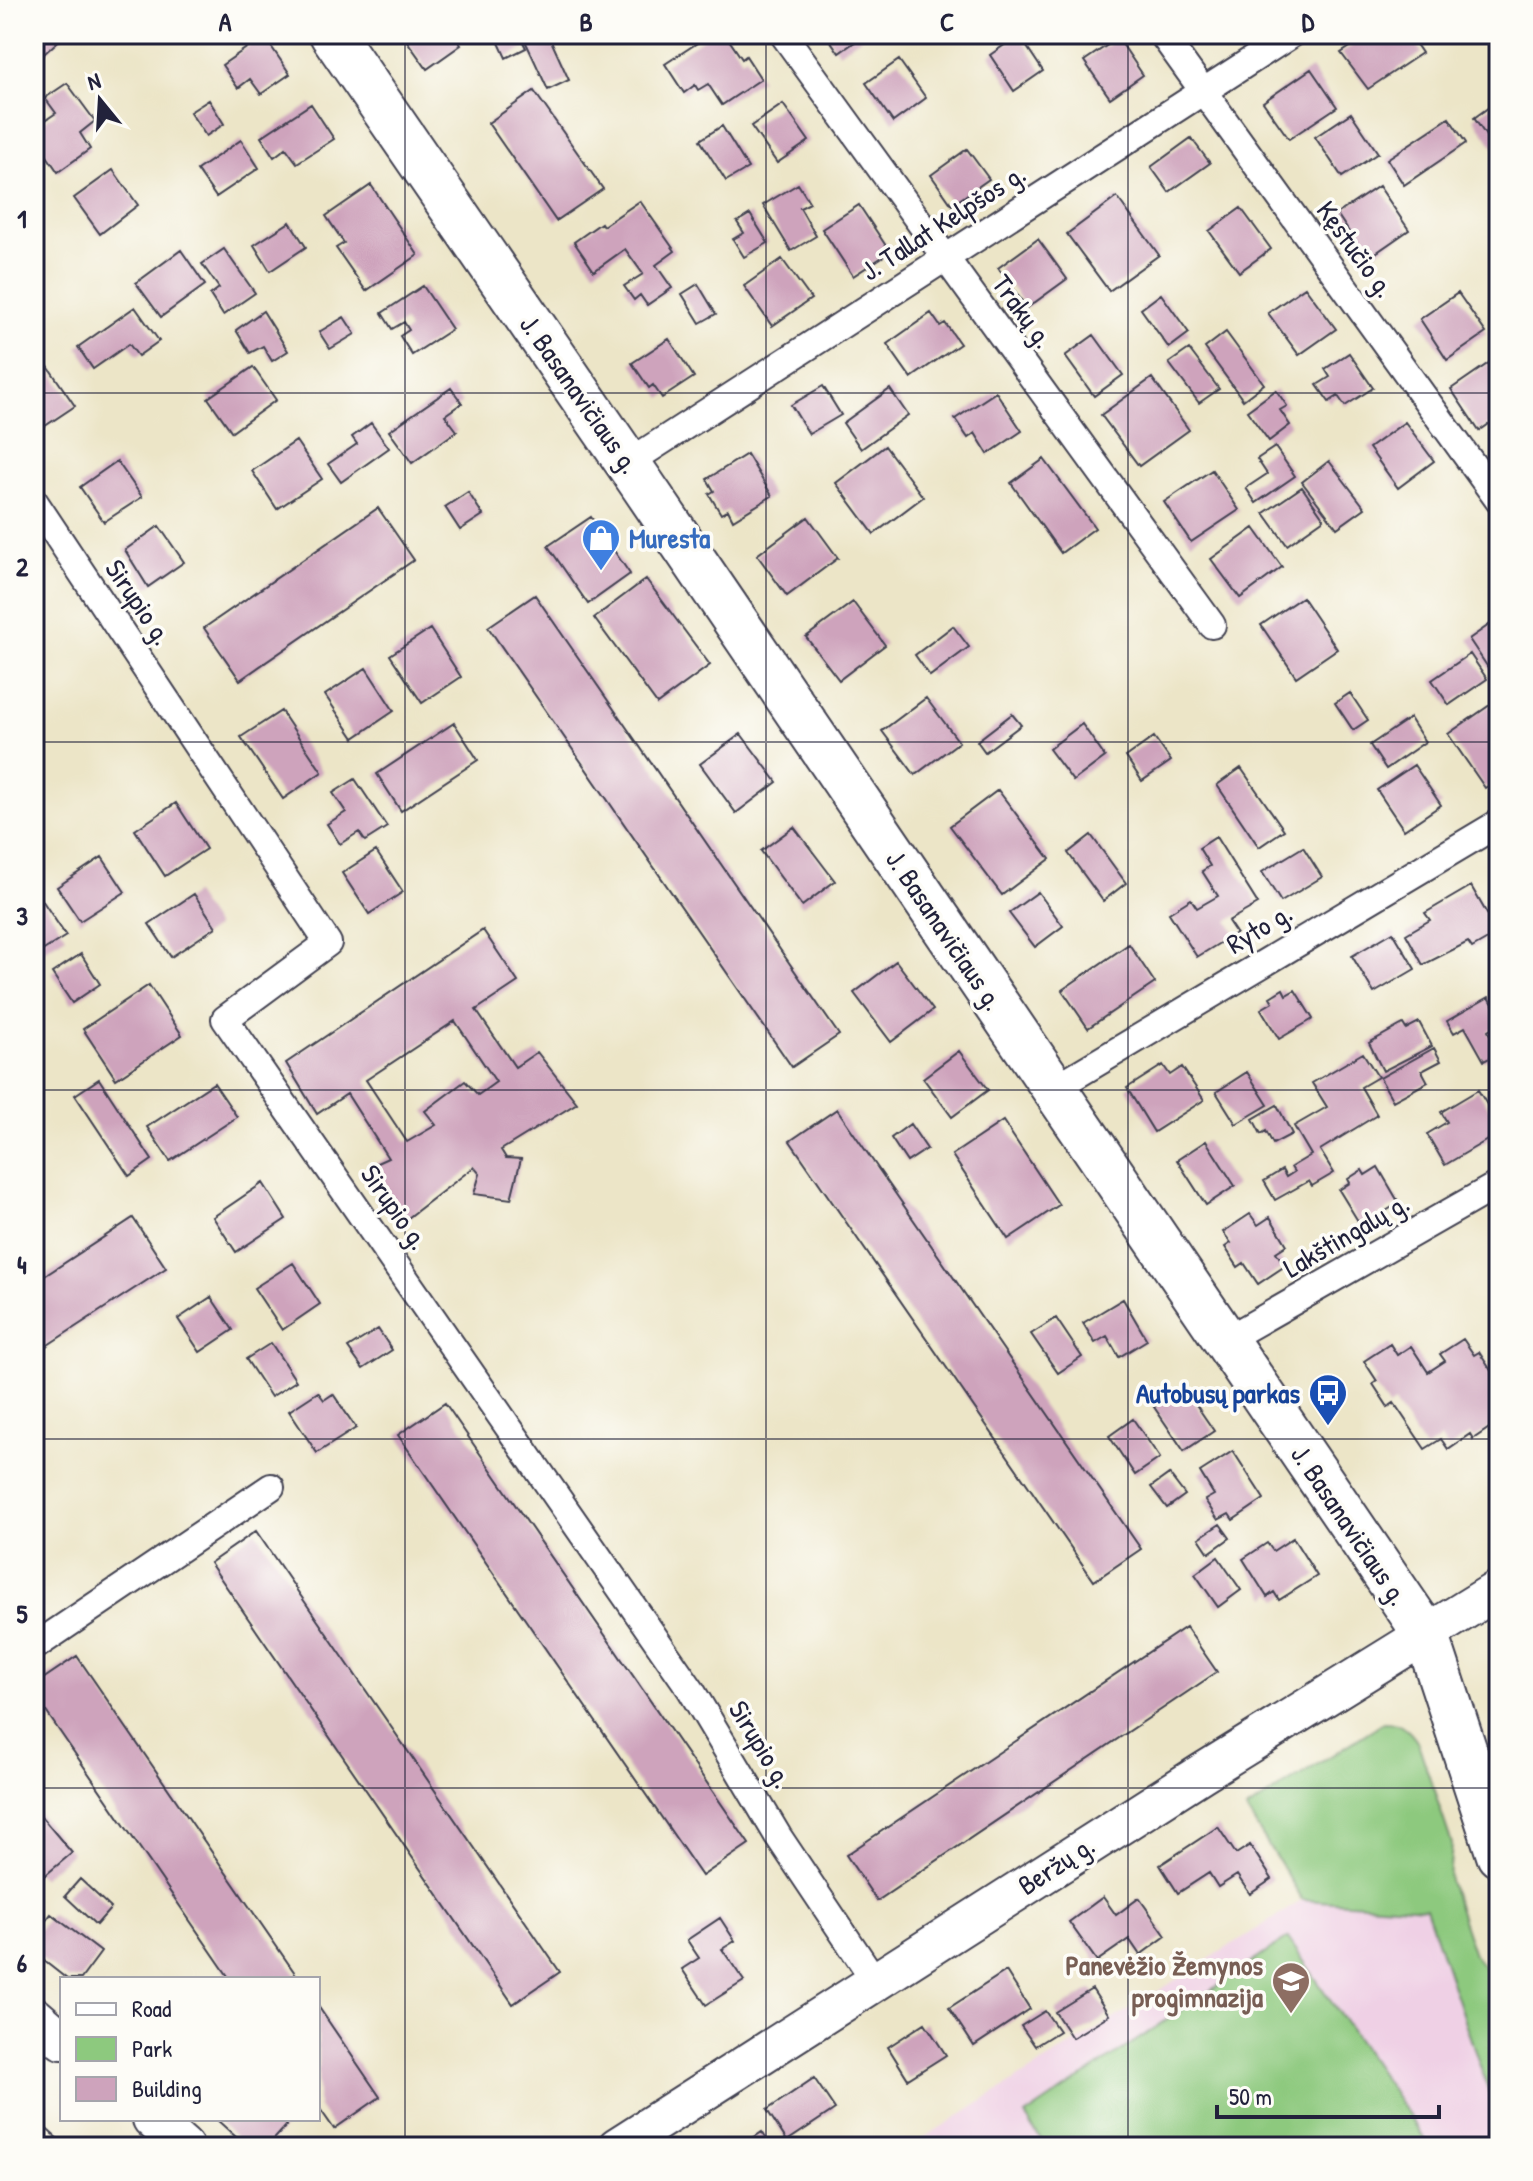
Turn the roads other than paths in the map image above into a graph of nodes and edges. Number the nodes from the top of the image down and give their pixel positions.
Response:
1 (332, 34) edge
2 (783, 34) edge
3 (1162, 34) edge
4 (1292, 34) edge
5 (1204, 91) junction
6 (946, 258) junction
7 (628, 463) junction
8 (34, 501) edge
9 (1499, 501) edge
10 (1212, 625) dead end
11 (1499, 823) edge
12 (1053, 1089) junction
13 (1499, 1184) edge
14 (1224, 1341) junction
15 (271, 1487) dead end
16 (1499, 1589) edge
17 (1427, 1636) junction
18 (34, 1647) edge
19 (1499, 1855) edge
20 (875, 1981) junction
21 (34, 2016) edge
22 (60, 2038) edge
23 (154, 2121) edge
24 (184, 2147) edge
25 (617, 2147) edge

1 - 7 highway, J. Basanavičiaus g.
2 - 6 street, Trakų g.
3 - 5 street, Kęstučio g.
4 - 5 street, J. Tallat Kelpšos g.
5 - 6 street, J. Tallat Kelpšos g.
5 - 9 street, Kęstučio g.
6 - 7 street, J. Tallat Kelpšos g.
6 - 10 street, Trakų g.
7 - 12 highway, J. Basanavičiaus g.
8 - 20 street, Sirupio g.
11 - 12 street, Ryto g.
12 - 14 highway, J. Basanavičiaus g.
13 - 14 street, Lakštingalų g.
14 - 17 highway, J. Basanavičiaus g.
15 - 18 street
16 - 17 main road, Beržų g.
17 - 19 highway, J. Basanavičiaus g.
17 - 20 main road, Beržų g.
20 - 25 main road, Beržų g.
21 - 22 main road
23 - 24 main road

